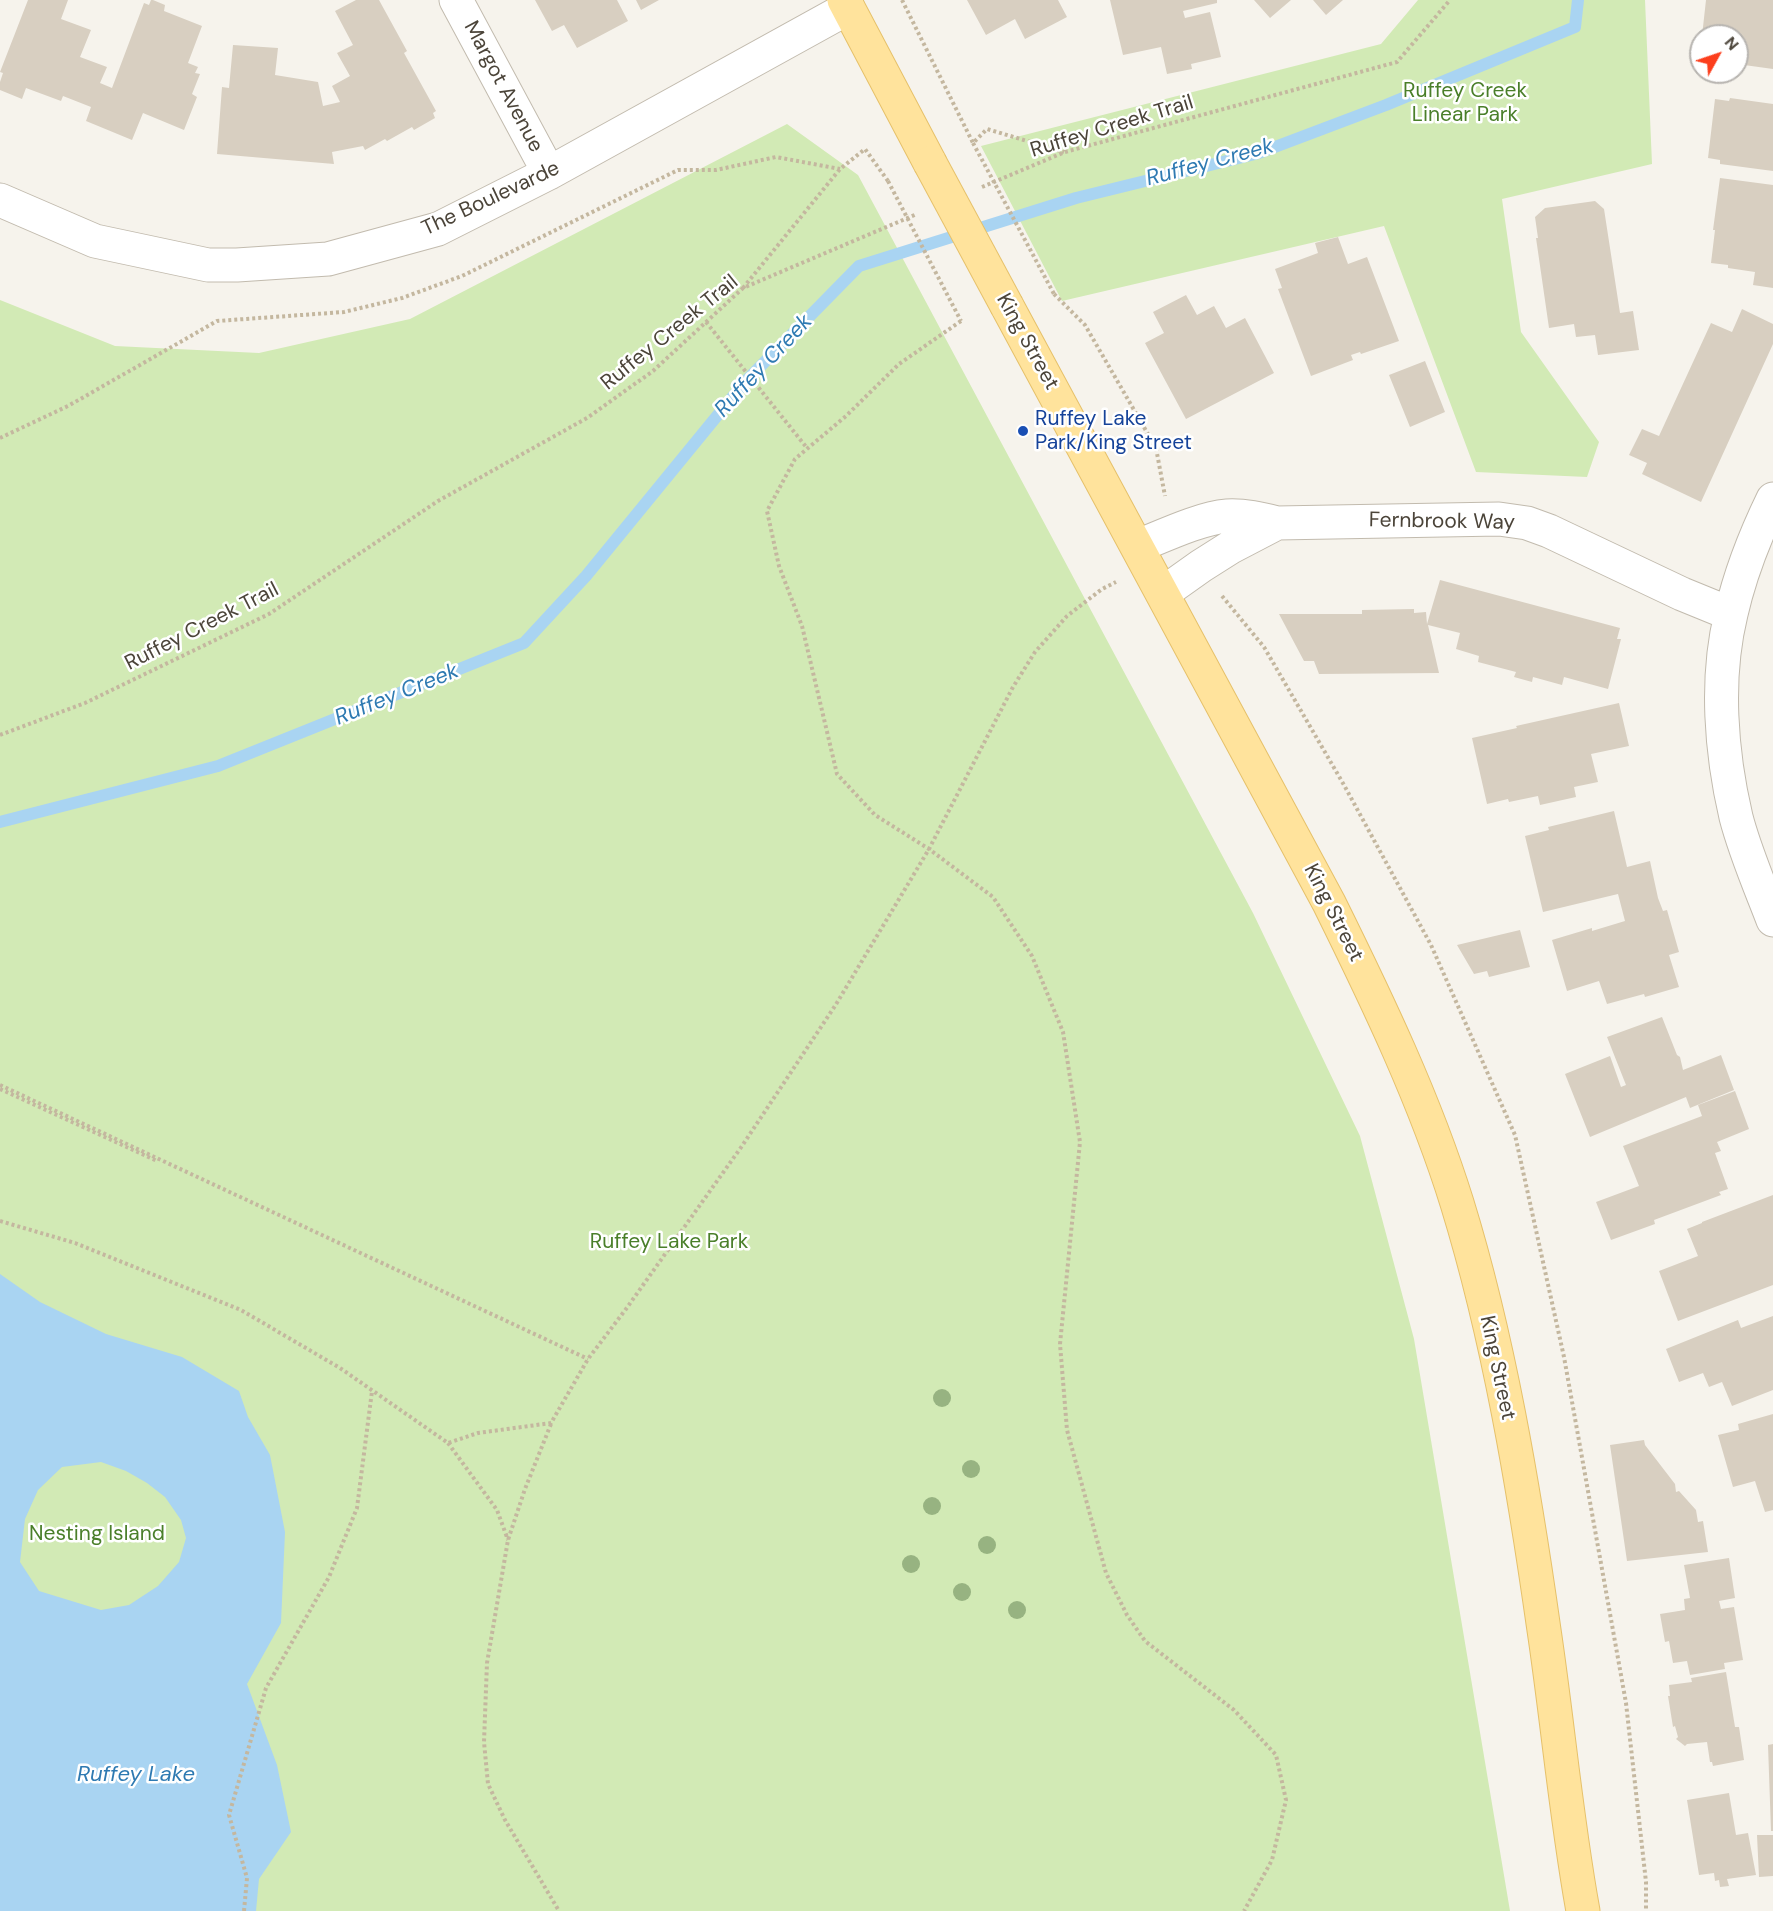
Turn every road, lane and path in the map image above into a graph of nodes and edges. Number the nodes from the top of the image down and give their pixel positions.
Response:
1 (456, 0) edge
2 (902, 0) edge
3 (1450, 0) edge
4 (846, 4) edge
5 (973, 143) junction
6 (1065, 152) junction
7 (840, 169) junction
8 (549, 173) junction
9 (979, 189) dead end
10 (0, 200) edge
11 (925, 211) dead end
12 (742, 288) junction
13 (706, 322) junction
14 (0, 438) edge
15 (807, 448) junction
16 (1773, 499) edge
17 (1278, 523) junction
18 (1181, 528) junction
19 (1201, 566) junction
20 (1150, 568) junction
21 (1731, 615) junction
22 (0, 735) edge
23 (929, 849) junction
24 (1773, 920) edge
25 (0, 1087) edge
26 (0, 1221) edge
27 (588, 1359) junction
28 (372, 1391) junction
29 (551, 1423) junction
30 (448, 1443) junction
31 (508, 1540) junction
32 (244, 1911) edge
33 (559, 1911) edge
34 (1244, 1911) edge
35 (1583, 1911) edge
36 (1646, 1911) edge

1 - 8 street, Margot Avenue
2 - 5 path
3 - 6 path, Ruffey Creek Trail
4 - 8 street, The Boulevarde
4 - 20 main road, King Street, bridge
5 - 6 path
5 - 18 path, bridge
6 - 9 path, Ruffey Creek Trail
7 - 12 path
7 - 14 path
7 - 15 path, bridge
8 - 10 street, The Boulevarde
11 - 12 path, Ruffey Creek Trail
12 - 13 path, Ruffey Creek Trail
13 - 15 path
13 - 22 path, Ruffey Creek Trail
15 - 23 path
16 - 21 street
17 - 18 street, Fernbrook Way
17 - 19 street, Fernbrook Way
17 - 21 street, Fernbrook Way
18 - 20 street, Fernbrook Way
19 - 20 street, Fernbrook Way
19 - 36 path
20 - 23 path
20 - 35 main road, King Street
21 - 24 street
23 - 27 path
23 - 34 path
25 - 27 path
26 - 28 path
27 - 29 path
28 - 30 path
28 - 32 path
29 - 30 path
29 - 31 path
30 - 31 path
31 - 33 path

